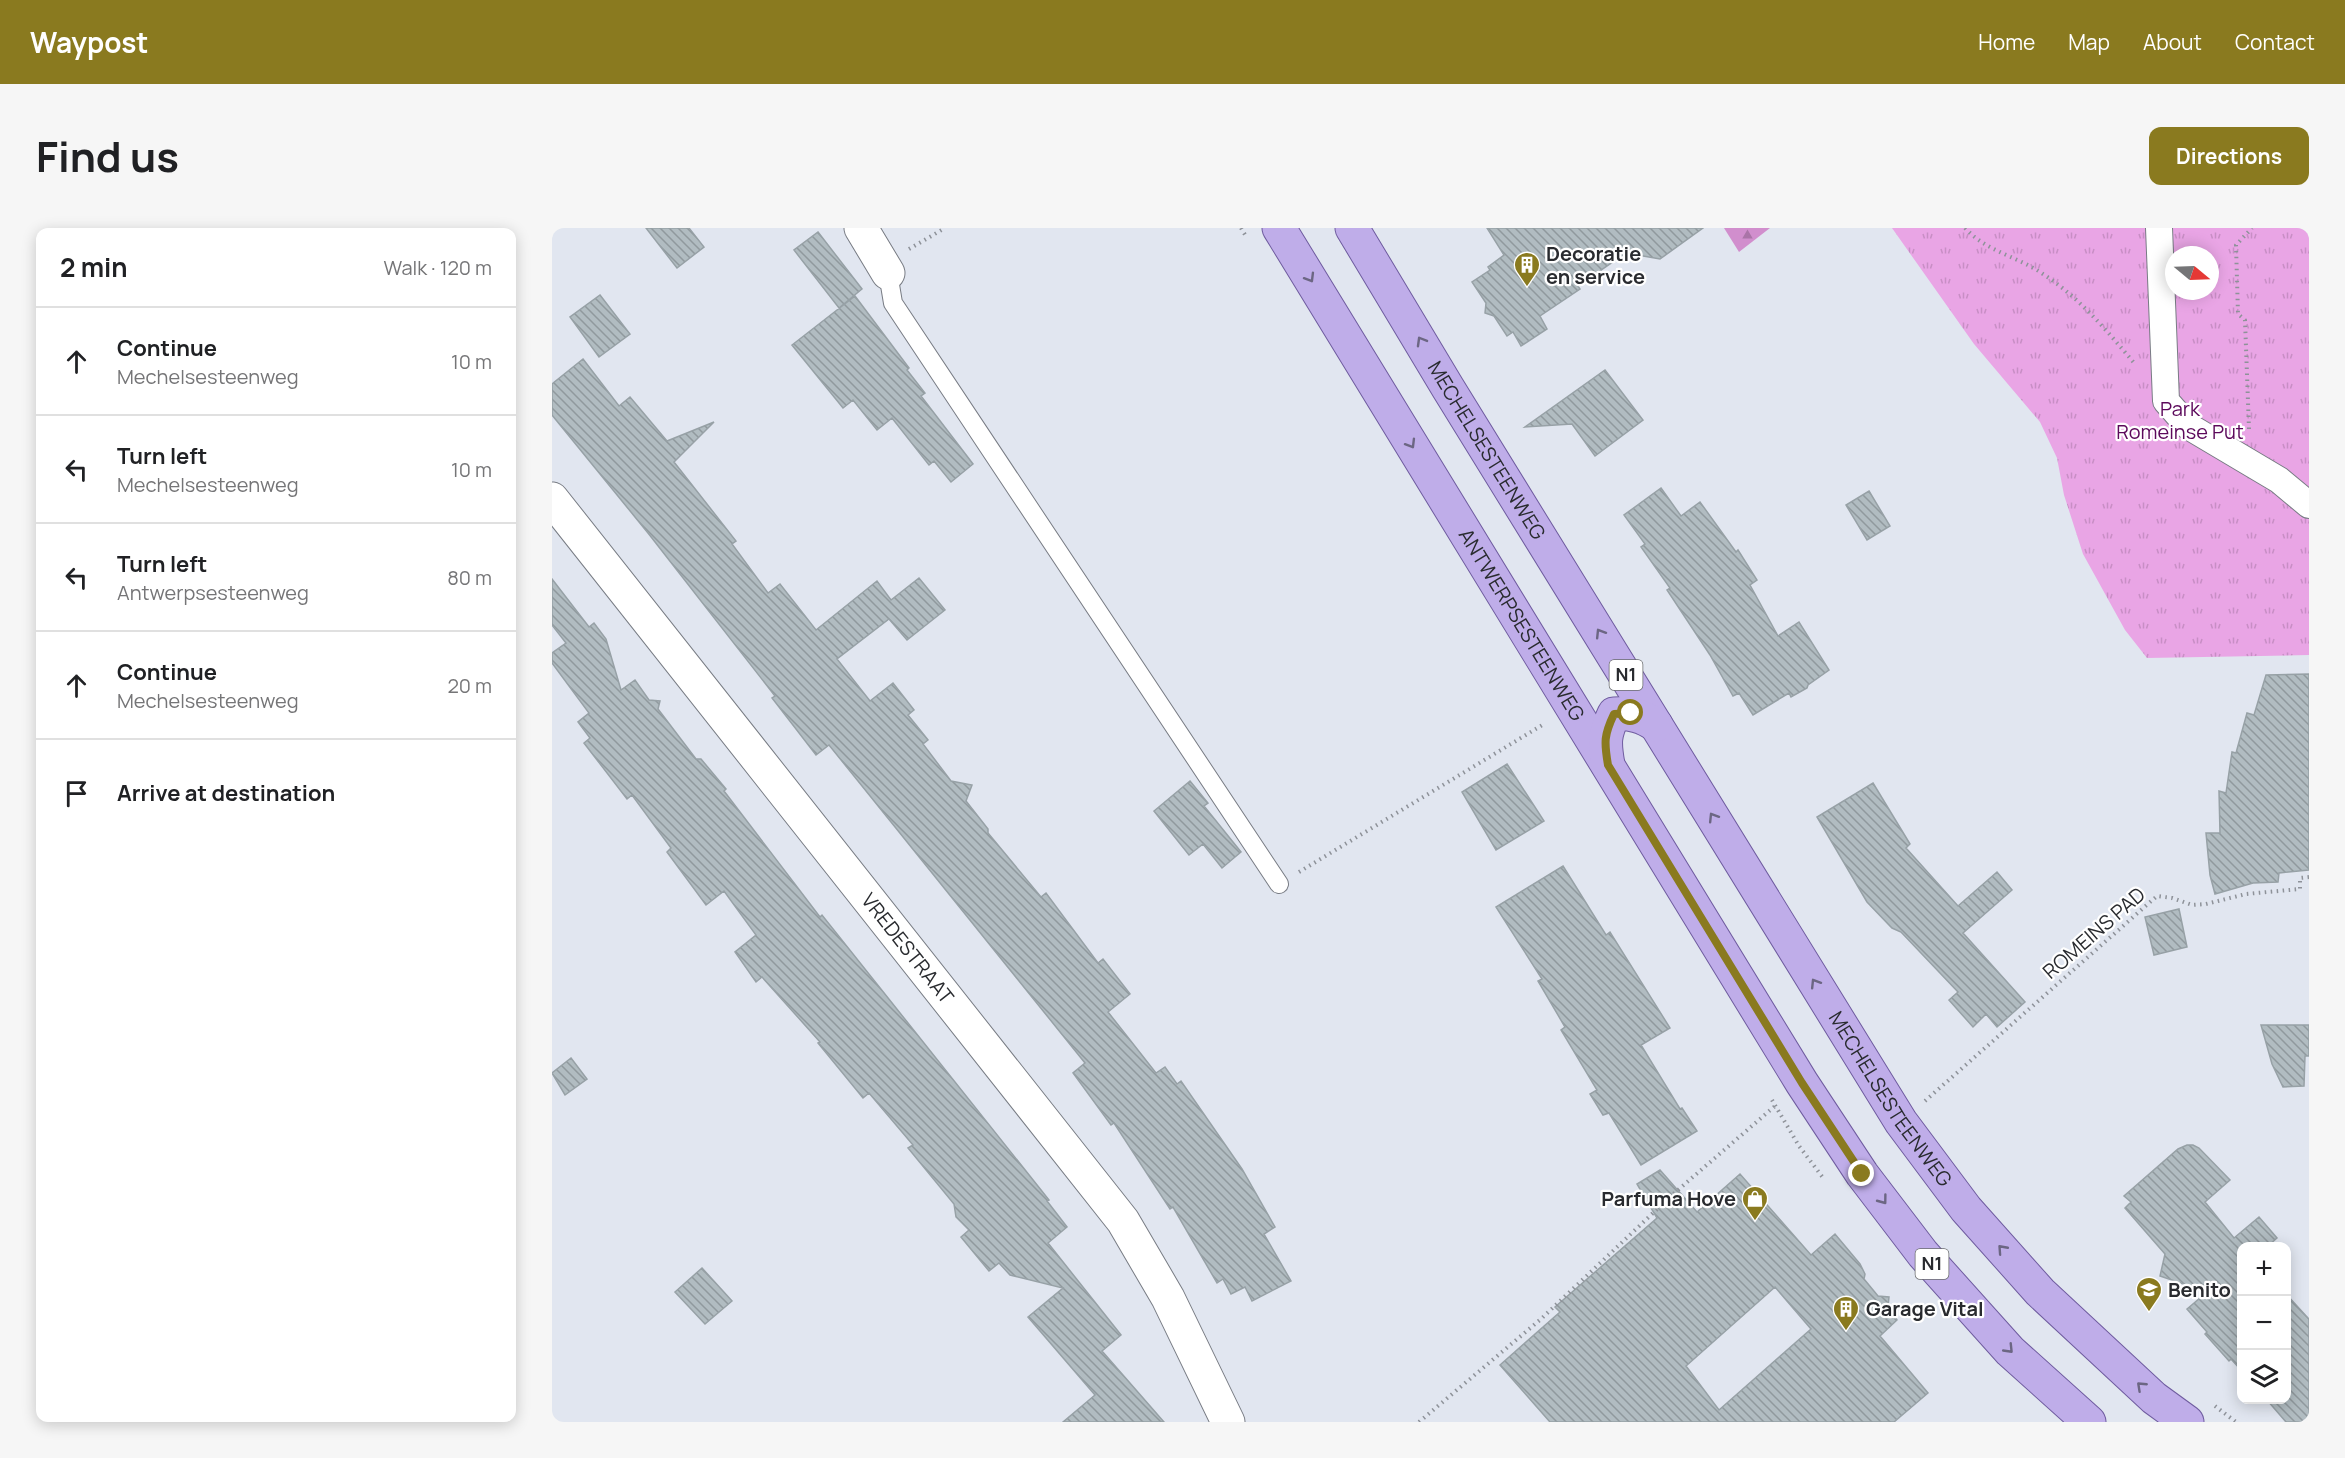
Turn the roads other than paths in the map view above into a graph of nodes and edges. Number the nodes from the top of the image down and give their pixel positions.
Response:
1 (861, 228) edge
2 (1279, 228) edge
3 (1352, 228) edge
4 (2159, 228) edge
5 (886, 269) joint
6 (552, 499) edge
7 (2309, 505) edge
8 (1624, 672) junction
9 (1614, 714) junction
10 (1559, 717) junction
11 (1656, 725) junction
12 (1608, 765) junction
13 (1279, 884) road end
14 (2198, 1411) edge
15 (1228, 1422) edge
16 (2089, 1422) edge

1 - 5 street
2 -> 10 main road, ANTWERPSESTEENWEG / N1
8 -> 3 main road, MECHELSESTEENWEG / N1
4 - 7 street
5 - 13 lane
6 - 15 street, VREDESTRAAT
8 - 9 main road
8 - 11 main road, MECHELSESTEENWEG / N1
9 - 10 main road
9 - 11 main road
9 - 12 main road
10 - 12 main road, ANTWERPSESTEENWEG / N1
14 -> 11 main road, MECHELSESTEENWEG / N1
12 -> 16 main road, ANTWERPSESTEENWEG / N1

